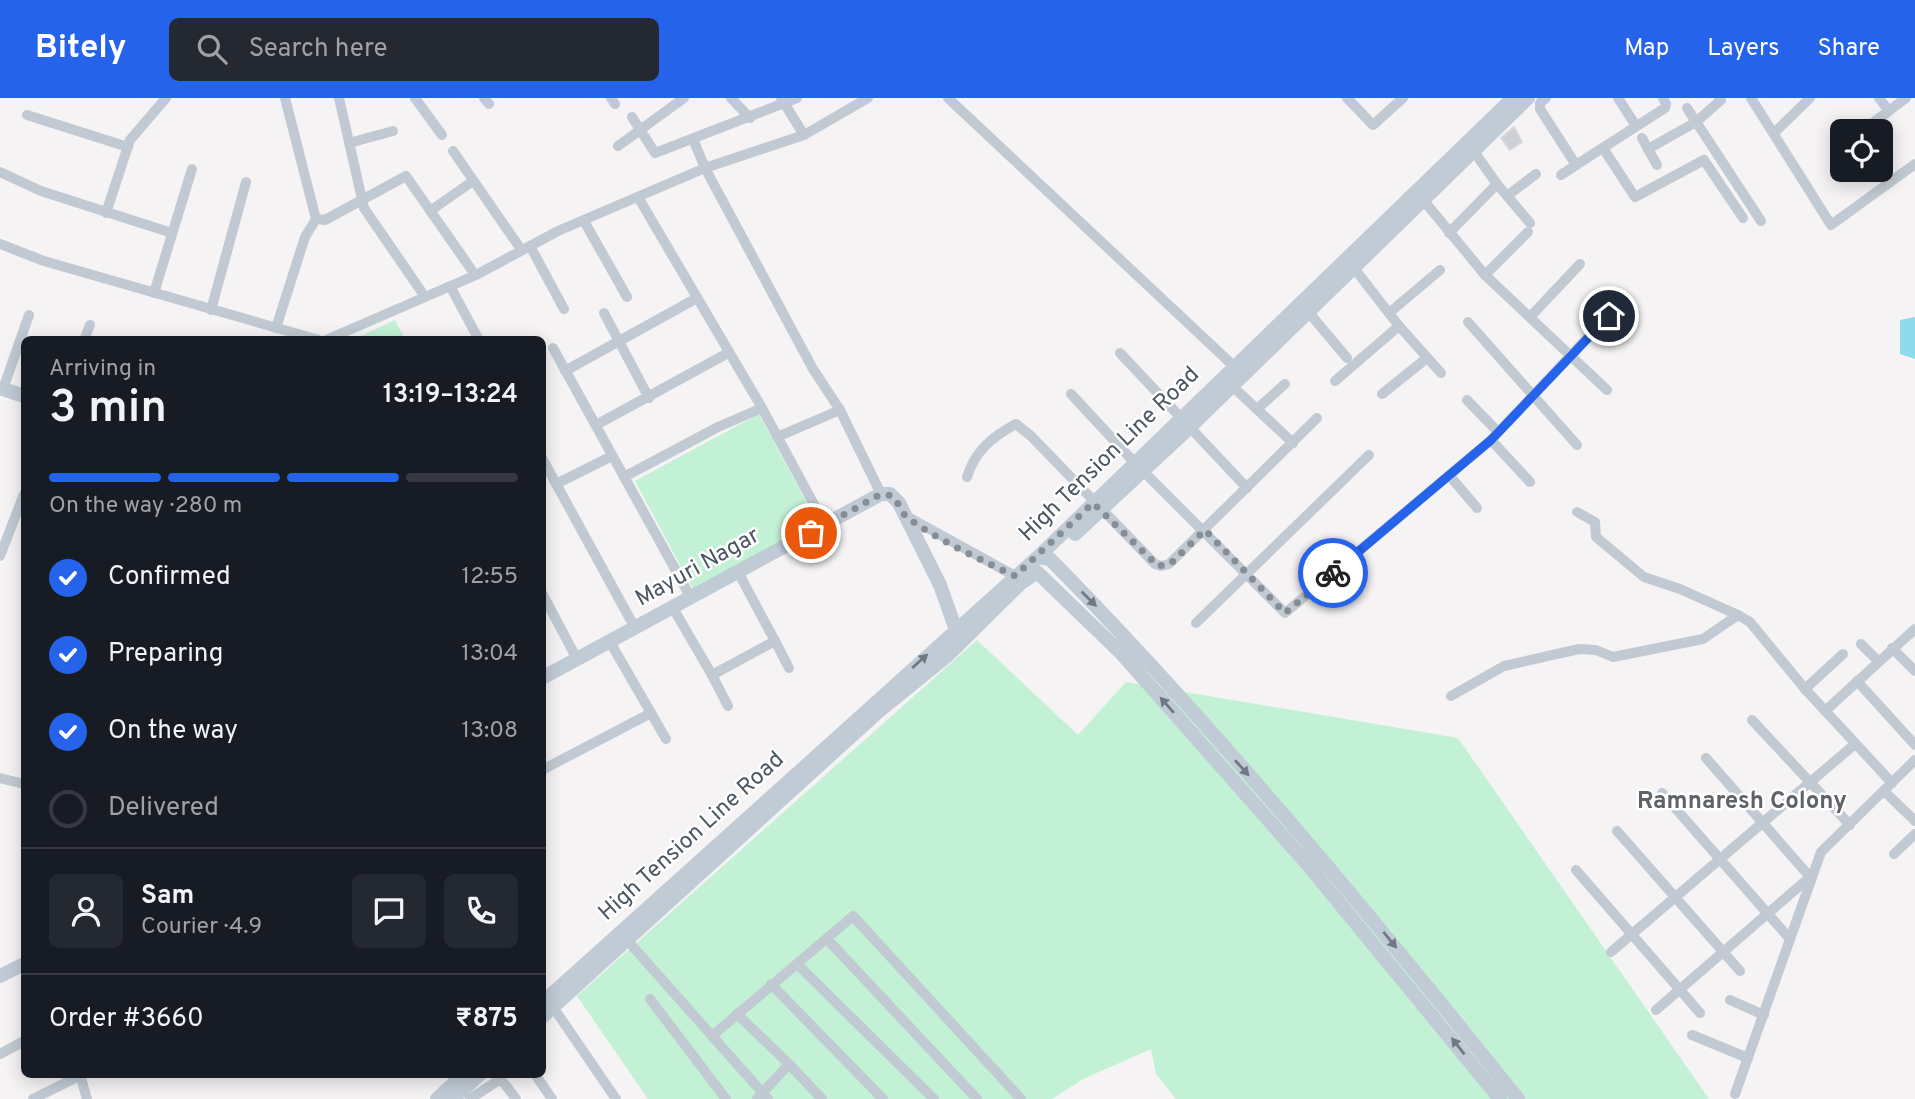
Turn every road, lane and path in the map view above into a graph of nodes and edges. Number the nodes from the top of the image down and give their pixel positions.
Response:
1 (166, 98) edge
2 (285, 98) edge
3 (339, 98) edge
4 (415, 98) edge
5 (684, 98) edge
6 (731, 98) edge
7 (797, 98) edge
8 (868, 98) edge
9 (948, 98) edge
10 (1347, 98) edge
11 (1403, 98) edge
12 (1513, 98) edge
13 (1528, 98) edge
14 (1546, 98) edge
15 (1618, 98) edge
16 (1663, 98) edge
17 (1719, 98) edge
18 (1751, 98) edge
19 (1810, 98) edge
20 (1880, 98) edge
21 (1906, 98) edge
22 (784, 101) edge
23 (1797, 102) edge
24 (1686, 108) dead end
25 (1889, 111) junction
26 (27, 115) dead end
27 (632, 117) dead end
28 (750, 118) junction
29 (1878, 119) edge
30 (1696, 122) junction
31 (1636, 126) junction
32 (393, 131) dead end
33 (641, 131) junction
34 (1774, 133) junction
35 (442, 135) dead end
36 (804, 135) junction
37 (1642, 138) dead end
38 (693, 139) junction
39 (349, 142) junction
40 (618, 146) dead end
41 (1471, 146) junction
42 (128, 147) junction
43 (1603, 148) junction
44 (1648, 149) junction
45 (453, 151) dead end
46 (1576, 164) junction
47 (1915, 164) edge
48 (1657, 165) dead end
49 (705, 168) junction
50 (192, 169) dead end
51 (0, 172) edge
52 (1536, 174) dead end
53 (1561, 174) dead end
54 (474, 181) junction
55 (246, 182) dead end
56 (1497, 184) junction
57 (1420, 196) junction
58 (1507, 196) junction
59 (639, 197) junction
60 (361, 200) junction
61 (430, 211) junction
62 (106, 213) junction
63 (1743, 218) dead end
64 (316, 219) junction
65 (584, 221) junction
66 (1761, 221) dead end
67 (172, 233) junction
68 (1449, 233) junction
69 (0, 244) edge
70 (518, 245) dead end
71 (530, 246) junction
72 (1350, 263) junction
73 (1580, 264) dead end
74 (471, 269) dead end
75 (1440, 270) dead end
76 (1485, 275) junction
77 (450, 286) junction
78 (421, 291) dead end
79 (154, 293) junction
80 (627, 297) dead end
81 (697, 298) junction
82 (1305, 307) junction
83 (564, 309) dead end
84 (211, 310) junction
85 (604, 313) dead end
86 (1389, 313) junction
87 (29, 314) dead end
88 (1609, 316) dead end
89 (1530, 317) junction
90 (1468, 322) dead end
91 (90, 325) dead end
92 (1399, 326) junction
93 (276, 328) junction
94 (86, 336) edge
95 (305, 336) edge
96 (335, 336) edge
97 (477, 336) edge
98 (620, 343) junction
99 (553, 348) dead end
100 (728, 353) junction
101 (1120, 353) dead end
102 (1570, 356) junction
103 (1347, 358) dead end
104 (1427, 358) junction
105 (565, 371) junction
106 (1239, 371) junction
107 (1441, 373) dead end
108 (1335, 381) dead end
109 (1228, 382) junction
110 (1284, 384) dead end
111 (1, 388) edge
112 (1607, 390) dead end
113 (1071, 394) dead end
114 (1382, 394) dead end
115 (1532, 394) junction
116 (21, 395) edge
117 (649, 398) junction
118 (1467, 400) dead end
119 (762, 408) junction
120 (1257, 409) junction
121 (840, 410) junction
122 (1317, 418) dead end
123 (1185, 423) junction
124 (596, 425) junction
125 (1494, 436) junction
126 (777, 437) junction
127 (1293, 443) junction
128 (1577, 445) dead end
129 (1369, 455) dead end
130 (612, 456) junction
131 (546, 465) edge
132 (1139, 467) junction
133 (1450, 475) junction
134 (624, 477) junction
135 (967, 477) dead end
136 (1530, 482) dead end
137 (556, 484) junction
138 (1247, 488) junction
139 (881, 494) junction
140 (1096, 506) junction
141 (1477, 508) dead end
142 (21, 509) edge
143 (1577, 512) dead end
144 (905, 516) junction
145 (825, 525) junction
146 (1205, 530) junction
147 (0, 556) edge
148 (1044, 558) junction
149 (738, 572) junction
150 (1244, 573) junction
151 (1015, 576) junction
152 (691, 597) junction
153 (546, 601) edge
154 (673, 608) junction
155 (1738, 615) junction
156 (1196, 623) dead end
157 (635, 628) junction
158 (1915, 629) edge
159 (961, 635) junction
160 (775, 641) junction
161 (610, 642) junction
162 (1861, 644) dead end
163 (1892, 648) junction
164 (1843, 654) dead end
165 (577, 659) junction
166 (1878, 662) junction
167 (789, 668) dead end
168 (1915, 671) edge
169 (712, 675) junction
170 (546, 676) edge
171 (1857, 681) junction
172 (1804, 689) junction
173 (1451, 696) dead end
174 (728, 706) dead end
175 (1825, 711) junction
176 (651, 713) junction
177 (1752, 720) dead end
178 (667, 739) dead end
179 (1855, 744) junction
180 (1915, 745) edge
181 (1706, 758) dead end
182 (1915, 760) edge
183 (546, 767) edge
184 (0, 778) edge
185 (21, 783) edge
186 (1892, 783) junction
187 (1809, 784) junction
188 (1885, 792) junction
189 (783, 793) junction
190 (1662, 793) dead end
191 (1915, 821) edge
192 (1763, 825) junction
193 (1850, 825) junction
194 (1617, 831) dead end
195 (1915, 834) edge
196 (1894, 854) dead end
197 (1320, 855) junction
198 (1720, 860) junction
199 (1308, 865) junction
200 (1576, 870) dead end
201 (1810, 877) junction
202 (1675, 899) junction
203 (1768, 915) junction
204 (1632, 935) junction
205 (827, 939) junction
206 (1790, 939) junction
207 (627, 940) junction
208 (1724, 951) junction
209 (1611, 952) dead end
210 (797, 964) junction
211 (21, 966) edge
212 (1740, 971) dead end
213 (0, 976) edge
214 (771, 984) junction
215 (1679, 990) junction
216 (650, 999) dead end
217 (1730, 1000) dead end
218 (546, 1009) edge
219 (1657, 1010) dead end
220 (1700, 1013) dead end
221 (737, 1014) junction
222 (1764, 1015) junction
223 (1692, 1035) dead end
224 (712, 1036) junction
225 (21, 1043) edge
226 (0, 1054) edge
227 (1748, 1059) junction
228 (789, 1064) junction
229 (75, 1078) edge
230 (82, 1078) edge
231 (476, 1078) edge
232 (477, 1078) edge
233 (478, 1078) edge
234 (484, 1078) edge
235 (538, 1078) edge
236 (1735, 1094) dead end
237 (763, 1097) edge
238 (33, 1099) edge
239 (87, 1099) edge
240 (437, 1099) edge
241 (453, 1099) edge
242 (470, 1099) edge
243 (516, 1099) edge
244 (552, 1099) edge
245 (616, 1099) edge
246 (726, 1099) edge
247 (822, 1099) edge
248 (883, 1099) edge
249 (934, 1099) edge
250 (977, 1099) edge
251 (1021, 1099) edge
252 (1500, 1099) edge
253 (1518, 1099) edge

1 - 42 street
2 - 64 street
3 - 39 street
4 - 35 street
5 - 33 street
6 - 28 street
7 - 22 street
8 - 36 street
9 - 106 street
10 - 11 street
12 - 41 main road, High Tension Line Road
13 - 41 main road
14 - 46 street
15 - 31 street
16 - 31 street
17 - 30 street
18 - 34 street
19 - 23 street
20 - 25 street
21 - 25 street
22 - 28 street
22 - 36 street
23 - 34 street
24 - 30 street
25 - 29 street
26 - 42 street
27 - 33 street
28 - 38 street
30 - 44 street
30 - 66 street
31 - 43 street
32 - 39 street
33 - 38 street
33 - 40 street
34 - 47 street
36 - 49 street
37 - 44 street
38 - 49 street
39 - 60 street
41 - 56 street
41 - 57 main road, High Tension Line Road
42 - 62 street
43 - 46 street
43 - 63 street
44 - 48 street
45 - 54 street
46 - 53 street
49 - 59 street
49 - 121 street
50 - 67 street
51 - 62 street
52 - 58 street
54 - 61 street
54 - 70 street
55 - 84 street
56 - 58 street
56 - 68 street
57 - 68 street
57 - 72 main road, High Tension Line Road
58 - 76 street
59 - 65 street
59 - 81 street
60 - 61 street
60 - 64 street
60 - 78 street
61 - 74 street
62 - 67 street
64 - 93 street
65 - 71 street
65 - 80 street
67 - 79 street
68 - 76 street
69 - 79 street
71 - 77 street
71 - 83 street
72 - 82 main road, High Tension Line Road
72 - 86 street
73 - 89 street
75 - 86 street
76 - 89 street
77 - 96 street
77 - 97 street
79 - 84 street
81 - 98 street
81 - 100 street
82 - 103 street
82 - 106 main road, High Tension Line Road
84 - 93 street
85 - 98 street
86 - 92 street
87 - 111 street
88 - 102 street
89 - 102 street
90 - 115 street
91 - 94 street
92 - 104 street
92 - 108 street
93 - 95 street
98 - 105 street
98 - 117 street
99 - 105 street
100 - 117 street
100 - 119 street
101 - 123 street
102 - 112 street
102 - 115 street
104 - 107 street
104 - 114 street
105 - 124 street
106 - 109 main road, High Tension Line Road
109 - 120 street
109 - 123 main road, High Tension Line Road
110 - 120 street
111 - 116 main road
113 - 132 street
115 - 125 street
115 - 128 street
117 - 124 street
118 - 125 street
119 - 126 street
119 - 134 street
120 - 127 street
121 - 126 street
121 - 139 street
122 - 127 street
123 - 132 main road, High Tension Line Road
123 - 138 street
124 - 130 street
125 - 133 street
125 - 136 street
126 - 145 street
127 - 138 street
129 - 150 street
130 - 134 street
130 - 137 street
131 - 137 street
132 - 140 main road, High Tension Line Road
132 - 146 street
133 - 141 street
133 - 150 street
134 - 152 street
135 - 140 street
137 - 157 street
138 - 146 street
139 - 144 main road
139 - 145 main road, Mayuri Nagar
140 - 146 street
140 - 148 main road, High Tension Line Road
142 - 147 street
143 - 155 street
144 - 151 street
144 - 159 main road
145 - 149 main road, Mayuri Nagar
146 - 150 street
148 - 151 main road, High Tension Line Road
148 -> 197 main road
149 - 152 main road, Mayuri Nagar
149 - 160 street
150 - 156 street
151 - 159 main road, High Tension Line Road
152 - 154 main road, Mayuri Nagar
153 - 165 street
154 - 157 main road, Mayuri Nagar
154 - 169 street
155 - 172 street
155 - 173 street
157 - 161 main road, Mayuri Nagar
158 - 163 street
159 - 189 main road, High Tension Line Road
199 -> 159 main road
160 - 167 street
160 - 169 street
161 - 165 main road, Mayuri Nagar
161 - 176 street
162 - 166 street
163 - 166 street
163 - 168 street
164 - 172 street
165 - 170 main road, Mayuri Nagar
166 - 171 street
169 - 174 street
171 - 175 street
171 - 180 street
172 - 175 street
175 - 179 street
176 - 178 street
176 - 183 street
177 - 187 street
179 - 186 street
179 - 187 street
181 - 192 street
182 - 186 street
184 - 185 street
186 - 188 street
187 - 192 street
187 - 193 street
188 - 191 street
188 - 193 street
189 - 207 main road, High Tension Line Road
189 - 218 main road, High Tension Line Road
190 - 198 street
192 - 198 street
192 - 201 street
193 - 201 street
194 - 202 street
195 - 196 street
197 - 199 main road
197 -> 253 main road
198 - 202 street
198 - 203 street
252 -> 199 main road
200 - 204 street
201 - 203 street
201 - 206 street
202 - 204 street
202 - 208 street
203 - 206 street
203 - 208 street
204 - 209 street
204 - 215 street
205 - 210 street
205 - 250 street
205 - 251 street
206 - 222 street
207 - 218 main road, High Tension Line Road
207 - 224 street
208 - 212 street
208 - 215 street
210 - 214 street
210 - 249 street
211 - 213 main road
214 - 221 street
214 - 248 street
215 - 219 street
215 - 220 street
216 - 246 street
217 - 222 street
218 - 245 street
221 - 224 street
221 - 228 street
222 - 227 street
223 - 227 street
224 - 237 street
225 - 226 street
227 - 236 street
228 - 237 street
228 - 247 street
229 - 238 street
230 - 239 street
231 - 240 main road
232 - 241 main road
233 - 242 street
234 - 243 street
235 - 244 street

